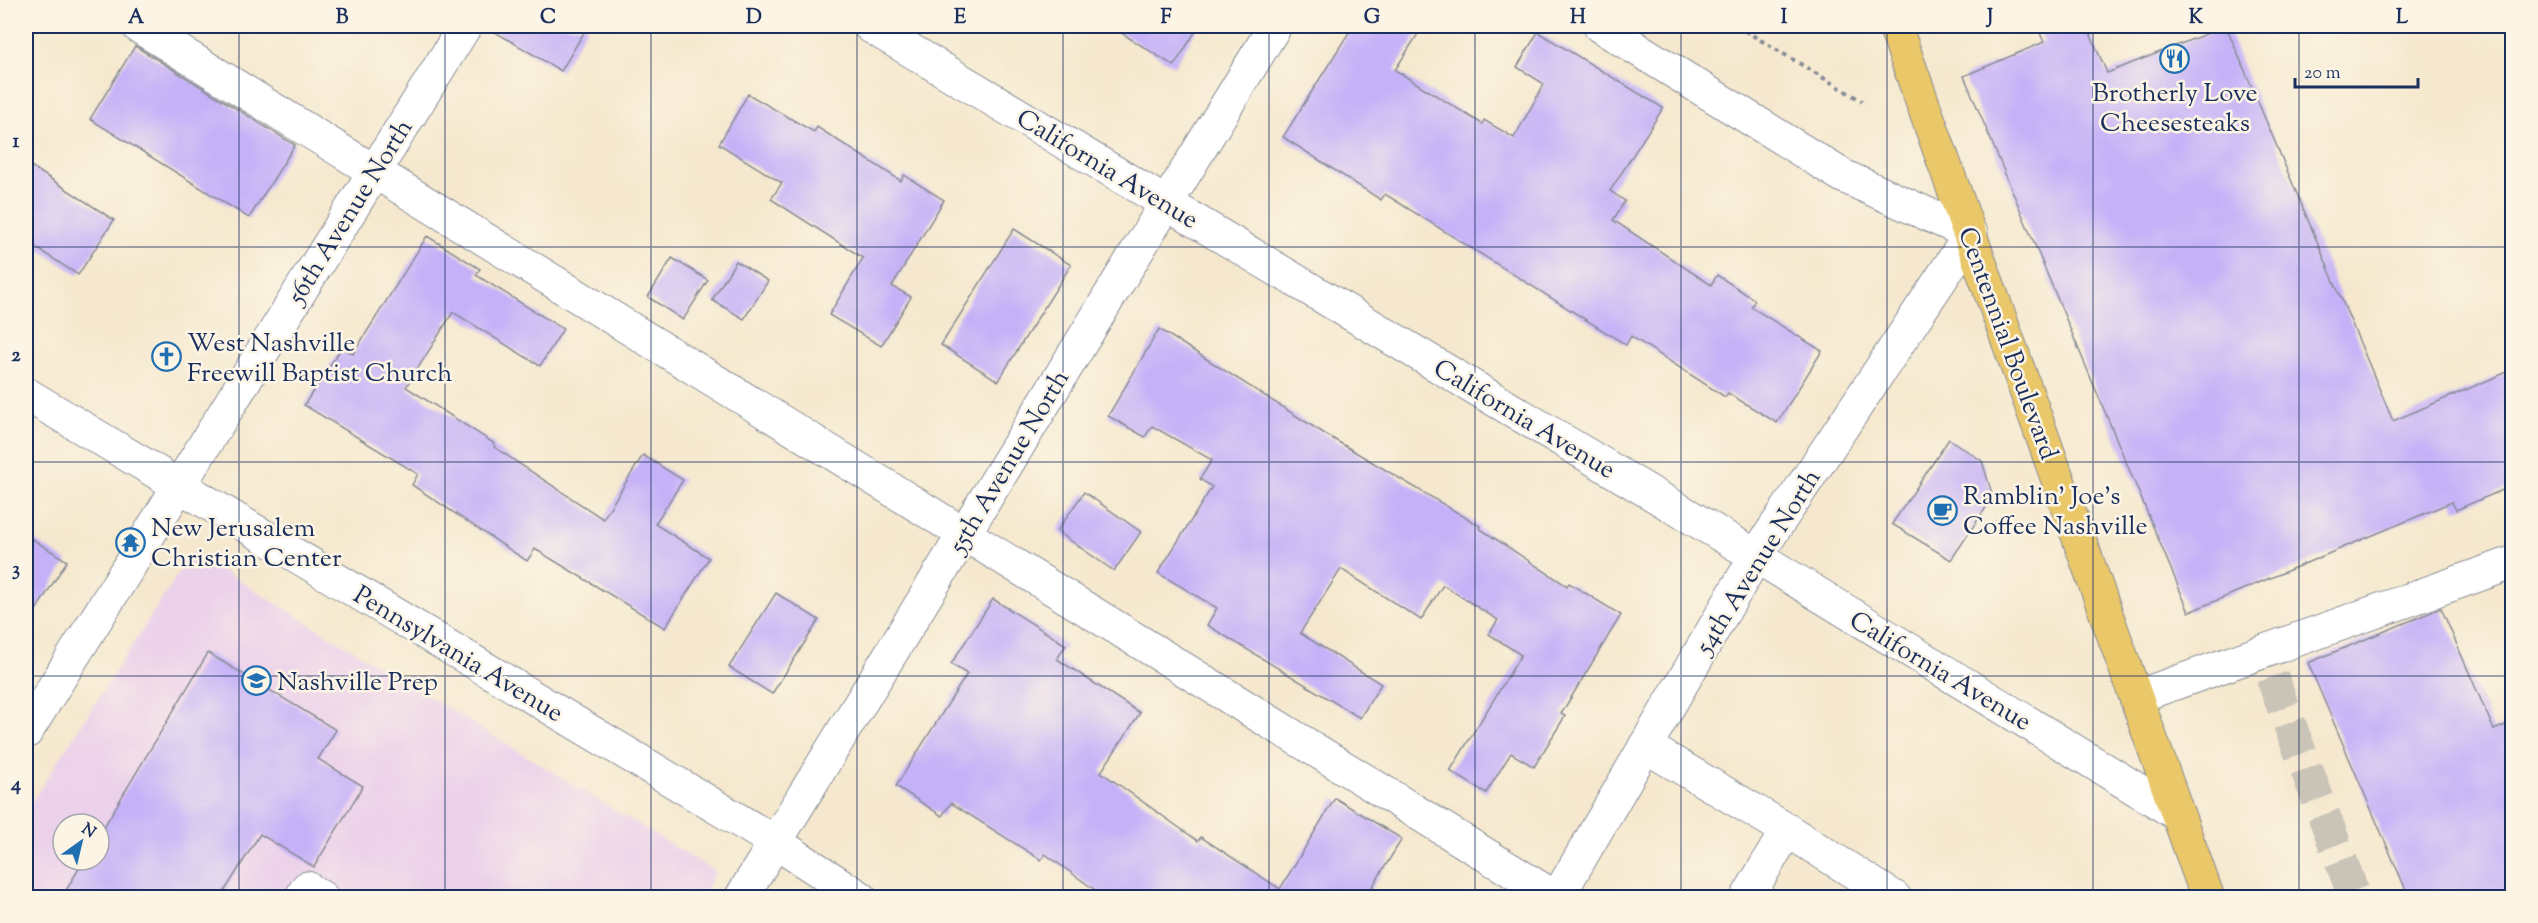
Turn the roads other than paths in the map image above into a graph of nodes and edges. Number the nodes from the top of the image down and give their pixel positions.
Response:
1 (138, 26) edge
2 (465, 26) edge
3 (870, 26) edge
4 (1275, 26) edge
5 (1600, 26) edge
6 (1895, 26) edge
7 (374, 171) junction
8 (1166, 203) junction
9 (1971, 234) junction
10 (26, 394) edge
11 (178, 486) junction
12 (964, 534) junction
13 (1756, 556) junction
14 (2512, 563) edge
15 (2136, 697) junction
16 (26, 732) edge
17 (1645, 746) junction
18 (2177, 814) junction
19 (1787, 830) junction
20 (775, 842) junction
21 (301, 897) edge
22 (322, 897) edge
23 (741, 897) edge
24 (861, 897) edge
25 (1556, 897) edge
26 (1747, 897) edge
27 (1895, 897) edge
28 (2208, 897) edge

1 - 7 street
2 - 7 street, 56th Avenue North
3 - 8 street, California Avenue
4 - 8 street, 55th Avenue North
5 - 9 street
6 - 9 main road, Centennial Boulevard
7 - 11 street, 56th Avenue North
7 - 12 street
8 - 12 street, 55th Avenue North
8 - 13 street, California Avenue
9 - 13 street, 54th Avenue North
9 - 15 main road, Centennial Boulevard
10 - 11 street, Pennsylvania Avenue
11 - 16 street, 56th Avenue North
11 - 20 street, Pennsylvania Avenue
12 - 20 street, 55th Avenue North
12 - 25 street
13 - 17 street, 54th Avenue North
13 - 18 street, California Avenue
14 - 15 street
15 - 18 main road, Centennial Boulevard
17 - 19 street
17 - 25 street, 54th Avenue North
18 - 28 main road, Centennial Boulevard
19 - 26 street
19 - 27 street
20 - 23 street, 55th Avenue North
20 - 24 street, Pennsylvania Avenue
21 - 22 street

